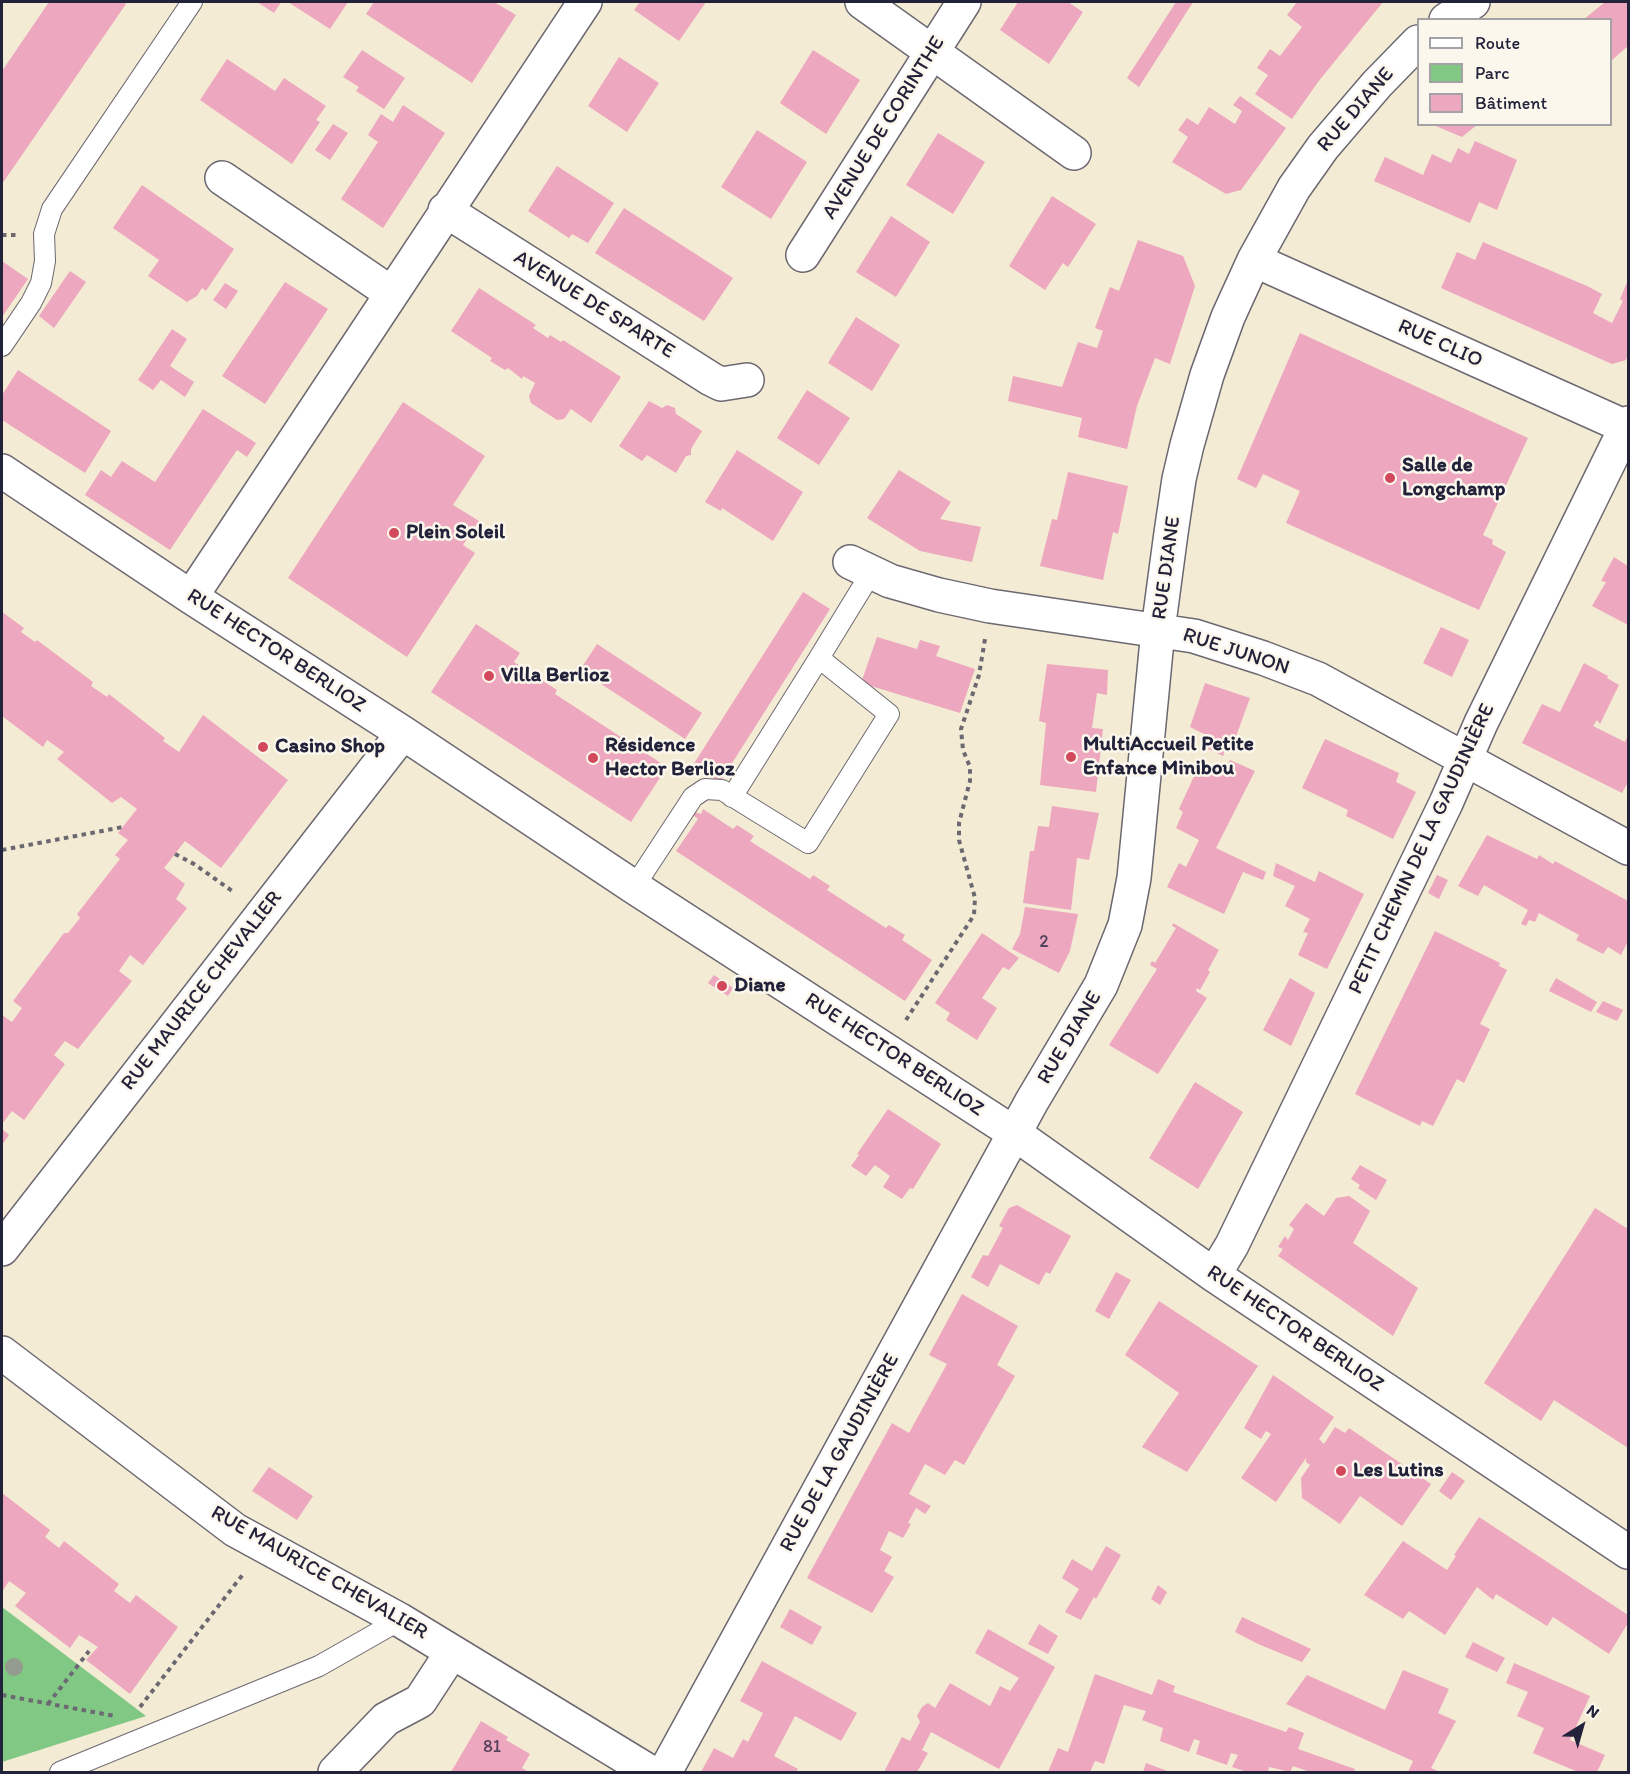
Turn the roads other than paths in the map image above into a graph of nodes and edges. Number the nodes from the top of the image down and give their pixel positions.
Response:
1 (192, 2) edge
2 (585, 2) edge
3 (862, 2) edge
4 (964, 2) edge
5 (1473, 2) edge
6 (1449, 18) edge
7 (1417, 44) edge
8 (933, 51) junction
9 (1074, 153) dead end
10 (222, 178) dead end
11 (445, 210) junction
12 (804, 255) dead end
13 (1254, 260) junction
14 (391, 293) junction
15 (2, 346) edge
16 (747, 380) dead end
17 (1627, 425) edge
18 (2, 471) edge
19 (861, 568) joint
20 (191, 597) junction
21 (1158, 630) junction
22 (819, 658) junction
23 (403, 733) junction
24 (1465, 758) junction
25 (732, 797) junction
26 (1629, 848) edge
27 (634, 887) junction
28 (1014, 1133) junction
29 (2, 1249) edge
30 (1214, 1275) junction
31 (2, 1353) edge
32 (1629, 1552) edge
33 (399, 1620) junction
34 (452, 1652) junction
35 (60, 1773) edge
36 (335, 1773) edge
37 (650, 1773) edge
38 (665, 1773) edge

1 - 15 lane
2 - 11 street
3 - 8 street
4 - 8 street, AVENUE DE CORINTHE
5 - 6 street
7 - 13 street, RUE DIANE
8 - 9 street
8 - 12 street, AVENUE DE CORINTHE
10 - 14 street
11 - 14 street
11 - 16 street, AVENUE DE SPARTE
13 - 17 street, RUE CLIO
13 - 21 street, RUE DIANE
14 - 20 street
17 - 24 street, PETIT CHEMIN DE LA GAUDINIÈRE
18 - 20 street, RUE HECTOR BERLIOZ
19 - 21 street, RUE JUNON
19 - 22 lane
20 - 23 street, RUE HECTOR BERLIOZ
21 - 24 street, RUE JUNON
21 - 28 street, RUE DIANE
22 - 25 lane
22 - 25 lane
23 - 27 street, RUE HECTOR BERLIOZ
23 - 29 street, RUE MAURICE CHEVALIER
24 - 26 street, RUE JUNON
24 - 30 street, PETIT CHEMIN DE LA GAUDINIÈRE
25 - 27 lane
27 - 28 street, RUE HECTOR BERLIOZ
28 - 30 street, RUE HECTOR BERLIOZ
28 - 38 street, RUE DE LA GAUDINIÈRE
30 - 32 street, RUE HECTOR BERLIOZ
31 - 33 street, RUE MAURICE CHEVALIER
33 - 34 street, RUE MAURICE CHEVALIER
33 - 35 lane
34 - 36 street
34 - 37 street, RUE MAURICE CHEVALIER

